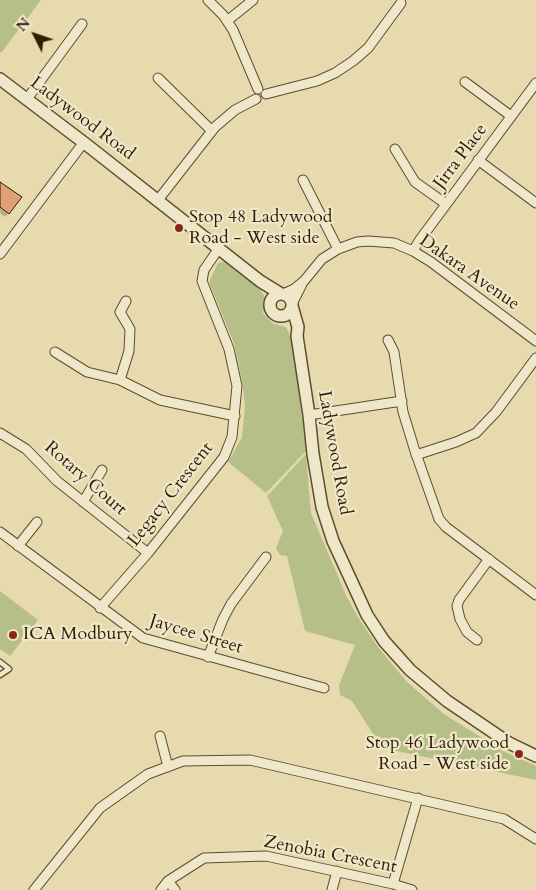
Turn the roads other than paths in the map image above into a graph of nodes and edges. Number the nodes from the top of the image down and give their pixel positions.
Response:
1 (208, 0) edge
2 (253, 0) edge
3 (403, 1) edge
4 (227, 21) junction
5 (82, 24) dead end
6 (158, 78) dead end
7 (0, 79) edge
8 (464, 82) dead end
9 (536, 83) edge
10 (260, 94) junction
11 (27, 99) junction
12 (511, 116) junction
13 (212, 130) junction
14 (84, 142) junction
15 (395, 149) dead end
16 (478, 160) junction
17 (303, 180) dead end
18 (158, 200) junction
19 (536, 203) edge
20 (446, 204) junction
21 (219, 248) junction
22 (338, 249) junction
23 (413, 250) junction
24 (0, 254) edge
25 (260, 280) junction
26 (304, 281) junction
27 (282, 294) junction
28 (126, 301) dead end
29 (271, 301) junction
30 (292, 305) junction
31 (279, 316) junction
32 (297, 336) junction
33 (388, 340) dead end
34 (536, 341) edge
35 (55, 352) dead end
36 (536, 358) edge
37 (120, 380) junction
38 (402, 401) junction
39 (309, 415) junction
40 (235, 416) junction
41 (0, 433) edge
42 (416, 455) junction
43 (102, 470) dead end
44 (84, 502) junction
45 (37, 522) dead end
46 (0, 532) edge
47 (18, 546) junction
48 (148, 553) junction
49 (266, 558) dead end
50 (489, 559) junction
51 (536, 594) edge
52 (100, 608) junction
53 (477, 640) dead end
54 (208, 657) junction
55 (0, 662) edge
56 (0, 675) edge
57 (324, 688) dead end
58 (160, 736) dead end
59 (536, 756) edge
60 (168, 767) junction
61 (418, 798) junction
62 (536, 839) edge
63 (337, 871) junction
64 (168, 881) junction
65 (393, 884) junction
66 (34, 890) edge
67 (161, 890) edge
68 (175, 890) edge
69 (332, 890) edge
70 (412, 890) edge

1 - 4 street
2 - 4 street
3 - 10 street
4 - 10 street
5 - 11 street
6 - 13 street
7 - 11 street, Ladywood Road
8 - 12 street
9 - 12 street, Jirra Place
10 - 13 street
11 - 14 street, Ladywood Road
12 - 16 street, Jirra Place
13 - 18 street
14 - 18 street, Ladywood Road
14 - 24 street
15 - 20 street
16 - 19 street
16 - 20 street, Jirra Place
17 - 22 street
18 - 21 street, Ladywood Road
20 - 23 street, Jirra Place
21 - 25 street, Ladywood Road
21 - 40 street, Legacy Crescent
22 - 23 street, Dakara Avenue
22 - 26 street, Dakara Avenue
23 - 34 street, Dakara Avenue
25 - 27 street, Ladywood Road
25 - 29 street, Ladywood Road
26 - 27 street, Dakara Avenue
26 - 30 street, Dakara Avenue
27 - 29 street
27 - 30 street
28 - 37 street
29 - 31 street
30 - 31 street
30 - 32 street, Ladywood Road
31 - 32 street
32 - 39 street, Ladywood Road
33 - 38 street
35 - 37 street
36 - 42 street
37 - 40 street
38 - 39 street
38 - 42 street
39 - 59 street, Ladywood Road
40 - 48 street, Legacy Crescent
41 - 44 street, Rotary Court
42 - 50 street
43 - 44 street
44 - 48 street, Rotary Court
45 - 47 street
46 - 47 street, Jaycee Street
47 - 52 street, Jaycee Street
48 - 52 street, Legacy Crescent
49 - 54 street
50 - 51 street
50 - 53 street
52 - 54 street, Jaycee Street
54 - 57 street, Jaycee Street
55 - 56 lane
58 - 60 street
60 - 61 street
60 - 66 street
61 - 62 street
61 - 65 street
63 - 64 street, Zenobia Crescent
63 - 65 street, Zenobia Crescent
63 - 69 street
64 - 67 street, Zenobia Crescent
64 - 68 street
65 - 70 street, Zenobia Crescent

